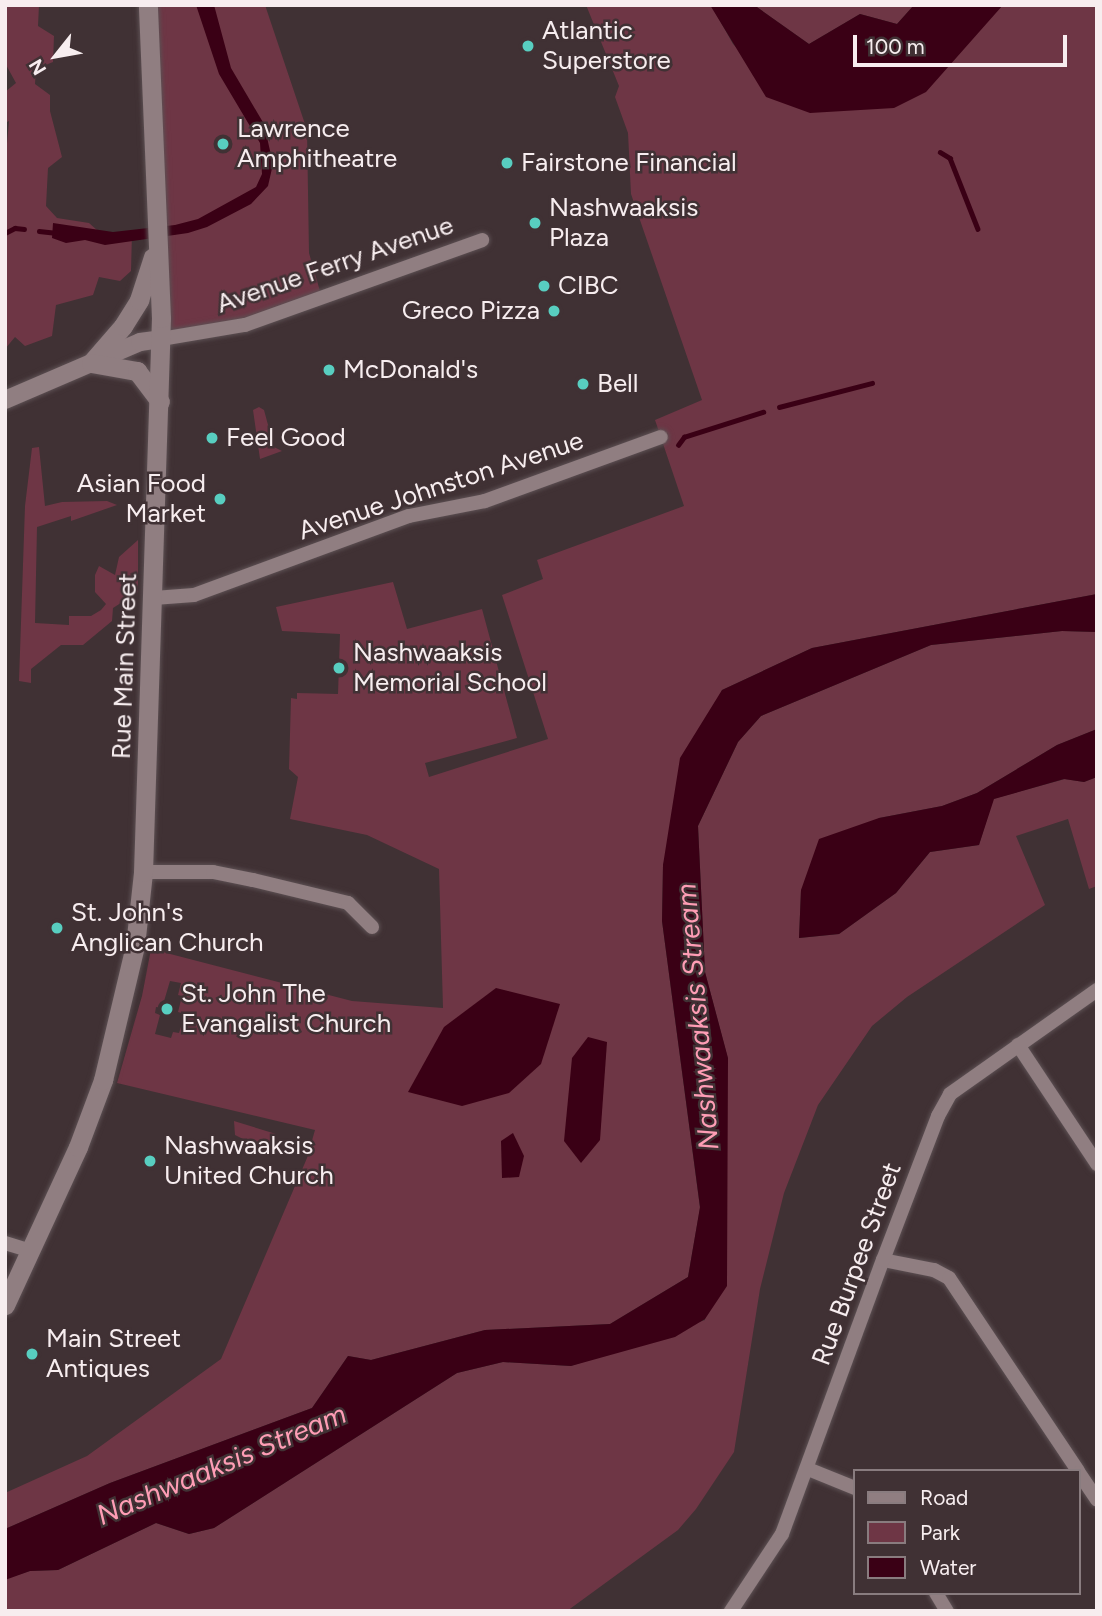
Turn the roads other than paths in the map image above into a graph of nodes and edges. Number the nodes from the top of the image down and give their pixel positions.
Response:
1 (148, 5) edge
2 (482, 240) dead end
3 (156, 248) junction
4 (161, 339) junction
5 (91, 363) junction
6 (5, 400) edge
7 (160, 401) junction
8 (661, 437) dead end
9 (154, 598) junction
10 (143, 872) junction
11 (372, 927) dead end
12 (1097, 990) edge
13 (1018, 1045) junction
14 (1097, 1164) edge
15 (5, 1244) edge
16 (31, 1251) junction
17 (883, 1259) junction
18 (5, 1305) edge
19 (808, 1469) junction
20 (1077, 1469) edge
21 (1081, 1475) edge
22 (853, 1487) edge
23 (1097, 1500) edge
24 (937, 1595) edge
25 (731, 1611) edge
26 (947, 1611) edge

1 - 3 main road, Rue Main Street
2 - 4 street, Avenue Ferry Avenue
3 - 4 main road, Rue Main Street
3 - 5 main road
4 - 5 street
4 - 7 main road, Rue Main Street
5 - 6 street
5 - 7 main road
7 - 9 main road, Rue Main Street
8 - 9 street, Avenue Johnston Avenue
9 - 10 main road, Rue Main Street
10 - 11 street
10 - 16 main road, Rue Main Street
12 - 13 street, Rue Burpee Street
13 - 14 street
13 - 17 street, Rue Burpee Street
15 - 16 street
16 - 18 main road, Rue Main Street
17 - 19 street, Rue Burpee Street
17 - 20 street
19 - 22 street
19 - 25 street, Rue Burpee Street
21 - 23 street
24 - 26 street

